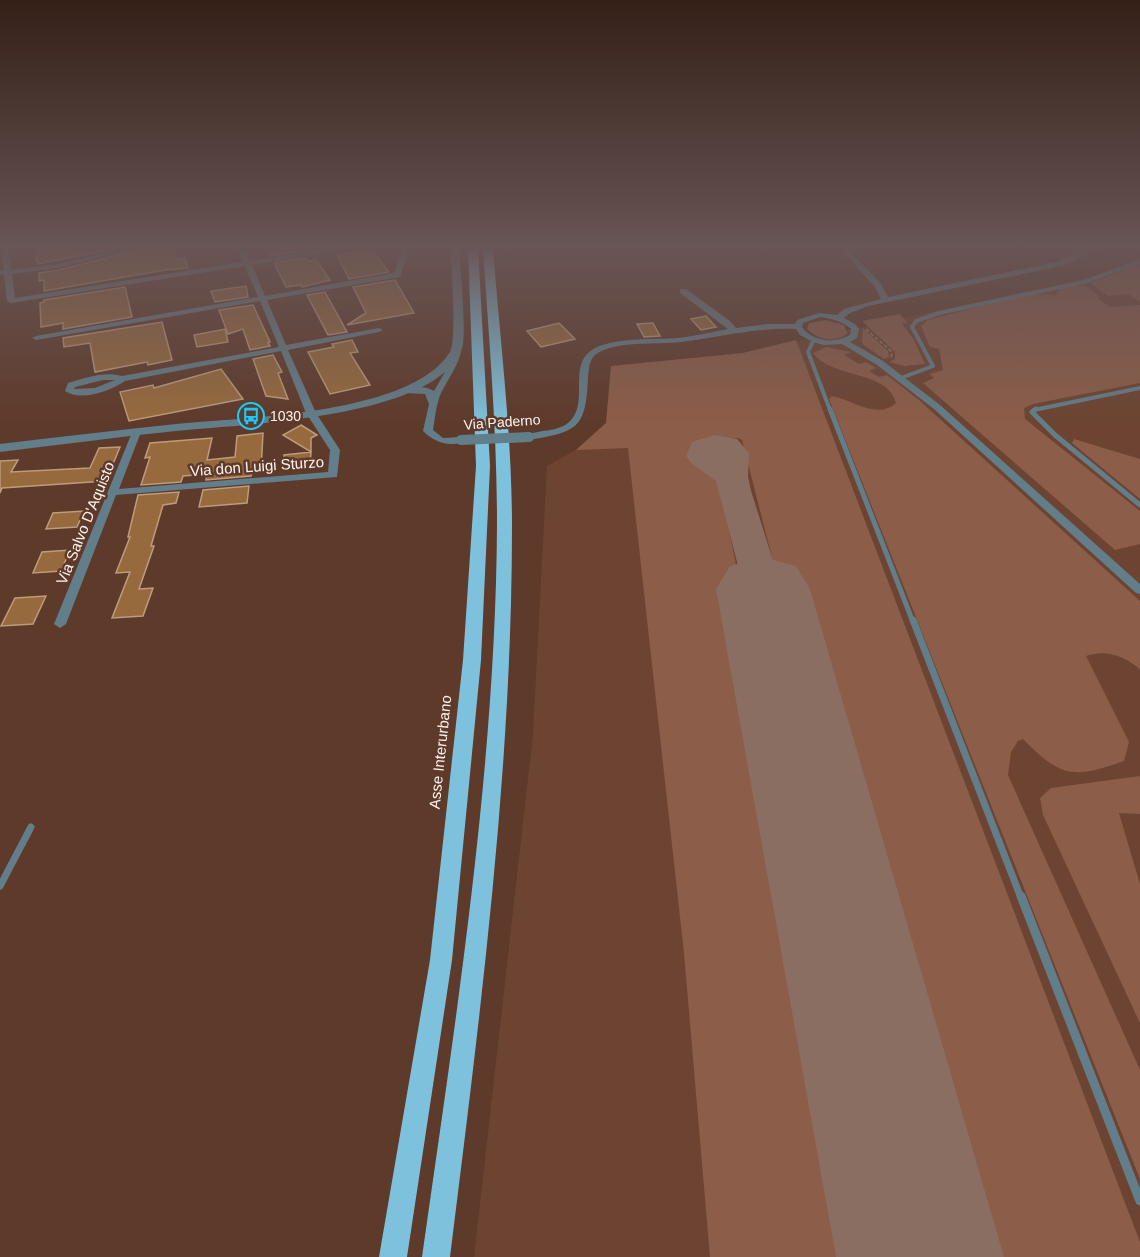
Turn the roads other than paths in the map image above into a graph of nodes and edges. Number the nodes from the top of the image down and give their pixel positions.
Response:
1 (214, 307) edge
2 (267, 307) edge
3 (457, 307) edge
4 (476, 307) edge
5 (492, 307) edge
6 (705, 307) edge
7 (858, 307) edge
8 (968, 307) edge
9 (839, 318) junction
10 (798, 327) junction
11 (379, 330) dead end
12 (734, 331) junction
13 (36, 338) dead end
14 (814, 339) junction
15 (843, 341) junction
16 (284, 348) junction
17 (440, 376) junction
18 (901, 378) junction
19 (122, 379) junction
20 (427, 386) junction
21 (1140, 388) edge
22 (433, 403) junction
23 (311, 413) junction
24 (136, 432) junction
25 (0, 448) edge
26 (114, 492) junction
27 (1140, 505) edge
28 (1140, 590) edge
29 (60, 624) dead end
30 (31, 827) dead end
31 (0, 886) edge
32 (1140, 1201) edge
33 (393, 1257) edge
34 (436, 1257) edge

1 - 13 street
2 - 16 street
3 - 17 street, Via Paderno
4 - 33 highway, Asse Interurbano
5 - 34 highway
6 - 12 street
7 - 9 street, Via Paderno
8 - 18 lane
9 - 10 street, Via Paderno
9 - 15 street
10 - 12 street, Via Paderno
10 - 14 street
11 - 16 street
12 - 22 street, Via Paderno, bridge
14 - 15 street
14 - 32 lane
15 - 18 street
16 - 19 street
16 - 23 street
17 - 20 street, Via Paderno
17 - 22 street, Via Paderno
18 - 28 street
19 - 19 street
20 - 22 street, Via Paderno
20 - 23 street, Via Paderno
21 - 27 lane
23 - 24 street, Via Paderno
23 - 26 street, Via don Luigi Sturzo
24 - 25 street, Via Paderno
24 - 26 street, Via Salvo D'Aquisto
26 - 29 street, Via Salvo D'Aquisto
30 - 31 lane

